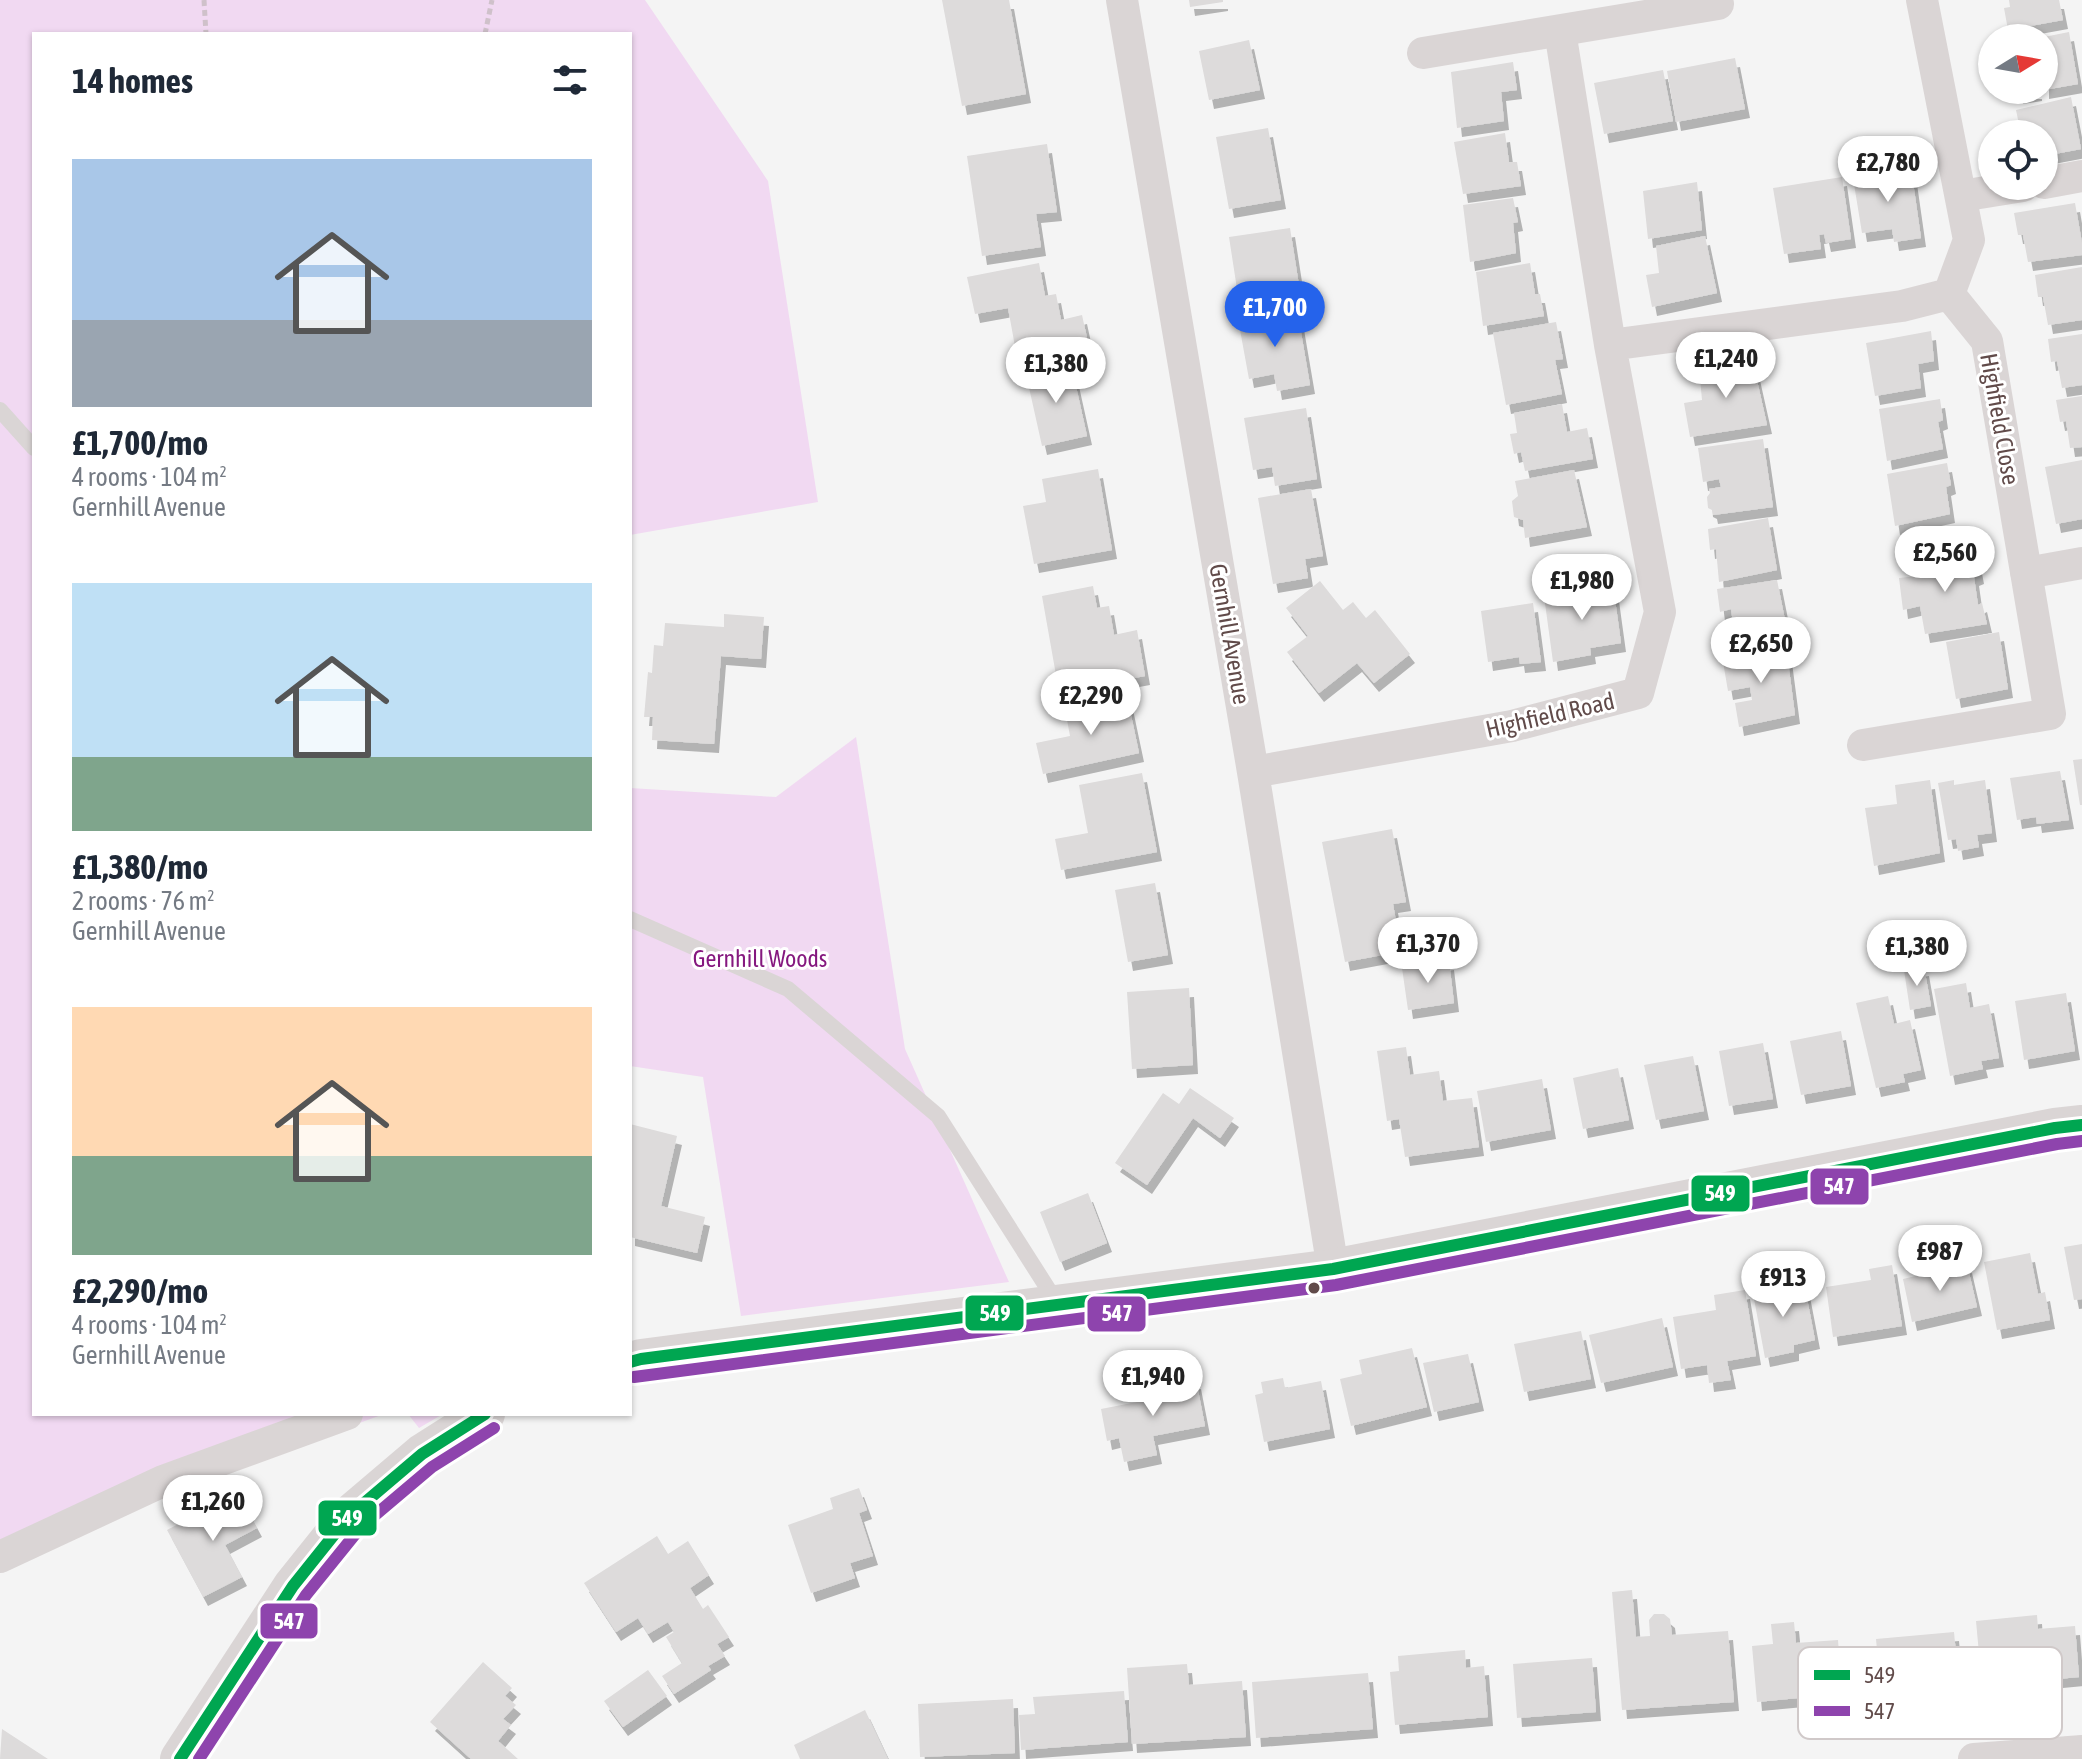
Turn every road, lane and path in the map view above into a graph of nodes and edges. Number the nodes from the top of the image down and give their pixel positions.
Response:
1 (204, 0) edge
2 (492, 0) edge
3 (1122, 0) edge
4 (1922, 0) edge
5 (1718, 4) dead end
6 (1560, 31) junction
7 (206, 32) edge
8 (485, 32) edge
9 (1423, 53) dead end
10 (2082, 176) edge
11 (2058, 180) edge
12 (1978, 193) edge
13 (1961, 196) junction
14 (1949, 294) junction
15 (1610, 345) junction
16 (0, 410) edge
17 (32, 446) edge
18 (2082, 563) edge
19 (2026, 573) junction
20 (1863, 745) dead end
21 (1253, 772) junction
22 (632, 920) edge
23 (2082, 1125) edge
24 (1333, 1269) junction
25 (1058, 1304) junction
26 (632, 1361) edge
27 (342, 1416) edge
28 (482, 1416) edge
29 (0, 1557) edge
30 (2082, 1751) edge
31 (180, 1759) edge
32 (1974, 1759) edge

1 - 7 path
2 - 8 path
3 - 21 street, Gernhill Avenue
4 - 13 street
5 - 6 street
6 - 9 street
6 - 15 street, Highfield Road
10 - 11 street
12 - 13 street
13 - 14 street
14 - 15 street
14 - 19 street, Highfield Close
15 - 21 street, Highfield Road
16 - 17 lane
18 - 19 street
19 - 20 street, Highfield Close
21 - 24 street, Gernhill Avenue
22 - 25 lane
23 - 24 street
24 - 25 street
25 - 26 street
27 - 29 street
28 - 31 street
30 - 32 street

